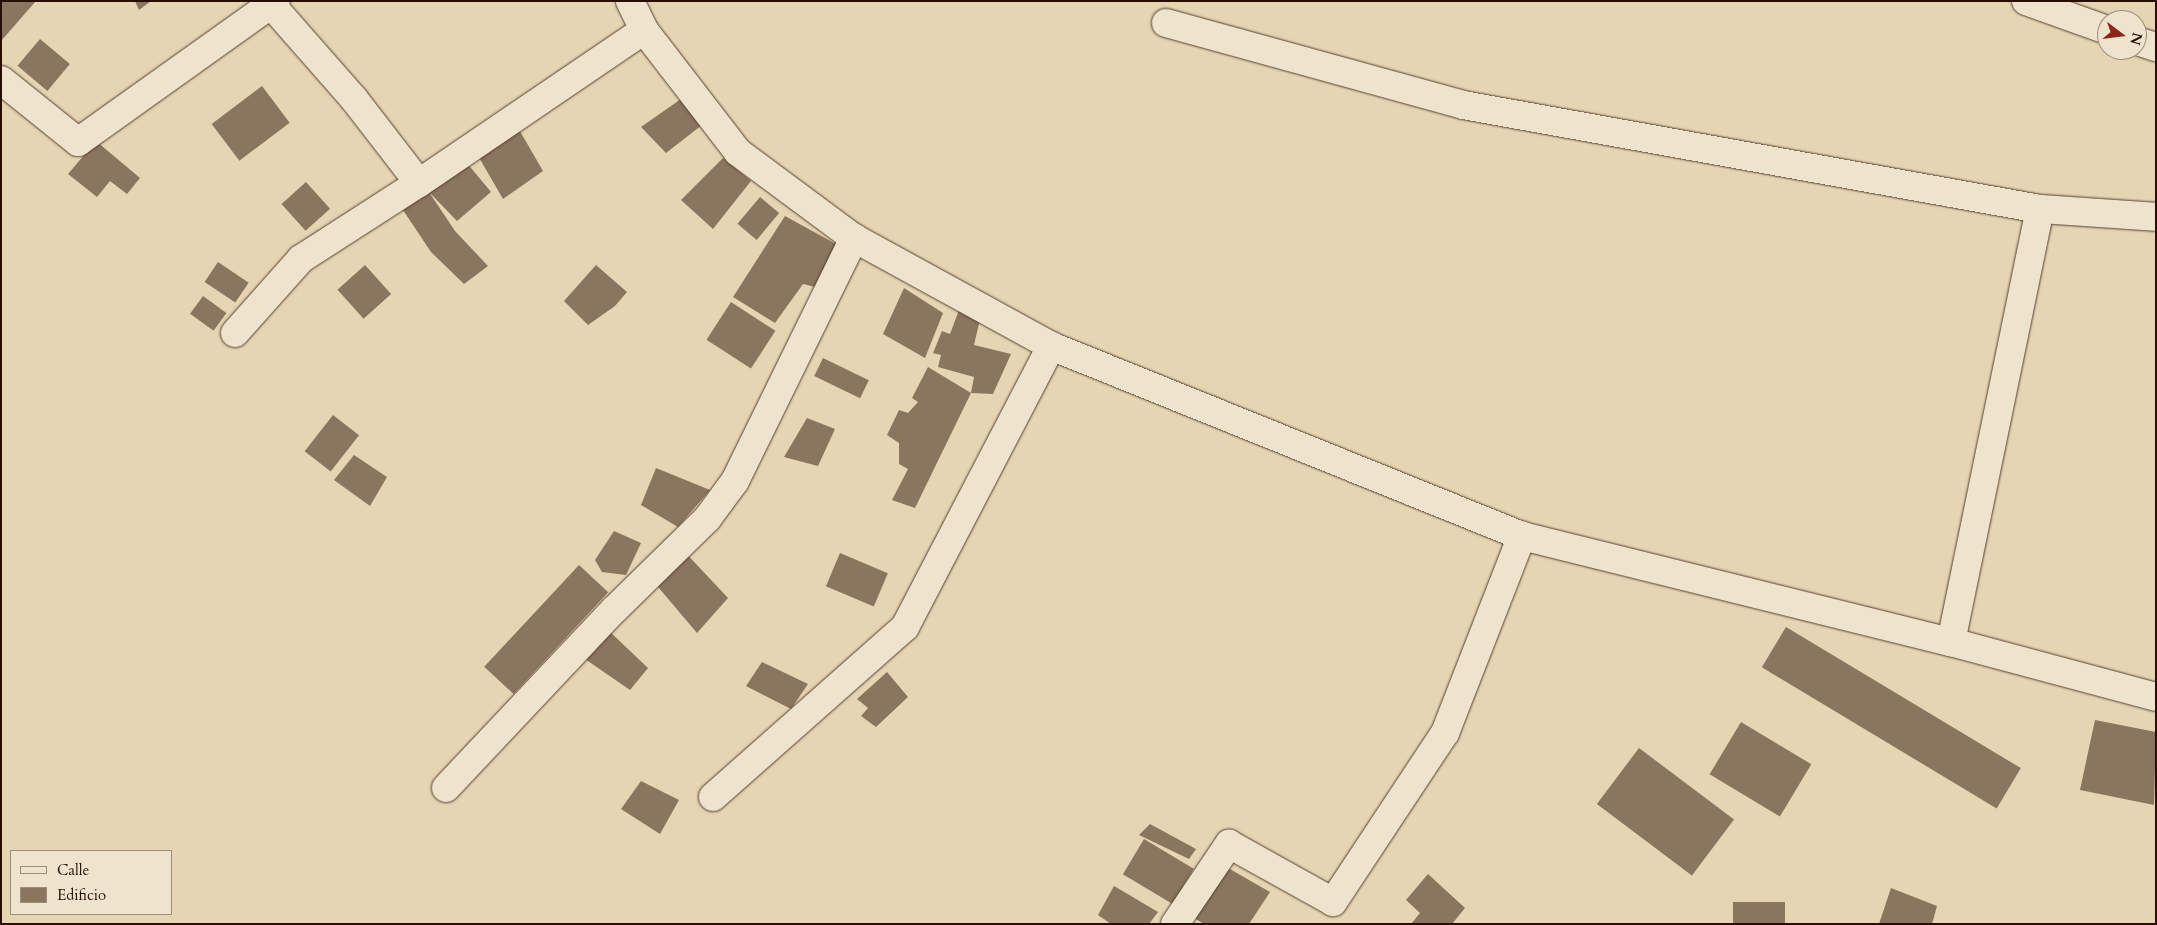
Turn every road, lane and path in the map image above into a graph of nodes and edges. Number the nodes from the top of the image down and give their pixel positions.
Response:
1 (630, 1) edge
2 (2026, 1) edge
3 (272, 2) edge
4 (1166, 23) dead end
5 (2097, 26) edge
6 (644, 30) junction
7 (1, 80) edge
8 (419, 183) junction
9 (2040, 208) junction
10 (2156, 217) edge
11 (854, 238) junction
12 (235, 333) dead end
13 (1051, 346) junction
14 (1522, 536) junction
15 (1951, 642) junction
16 (2156, 697) edge
17 (446, 788) dead end
18 (713, 797) dead end
19 (1175, 924) edge

1 - 6 street
2 - 5 street
3 - 7 street
3 - 8 street
4 - 9 street
6 - 8 street
6 - 11 street
8 - 12 street
9 - 10 street
9 - 15 street
11 - 13 street
11 - 17 street
13 - 14 street
13 - 18 street
14 - 15 street
14 - 19 street
15 - 16 street

